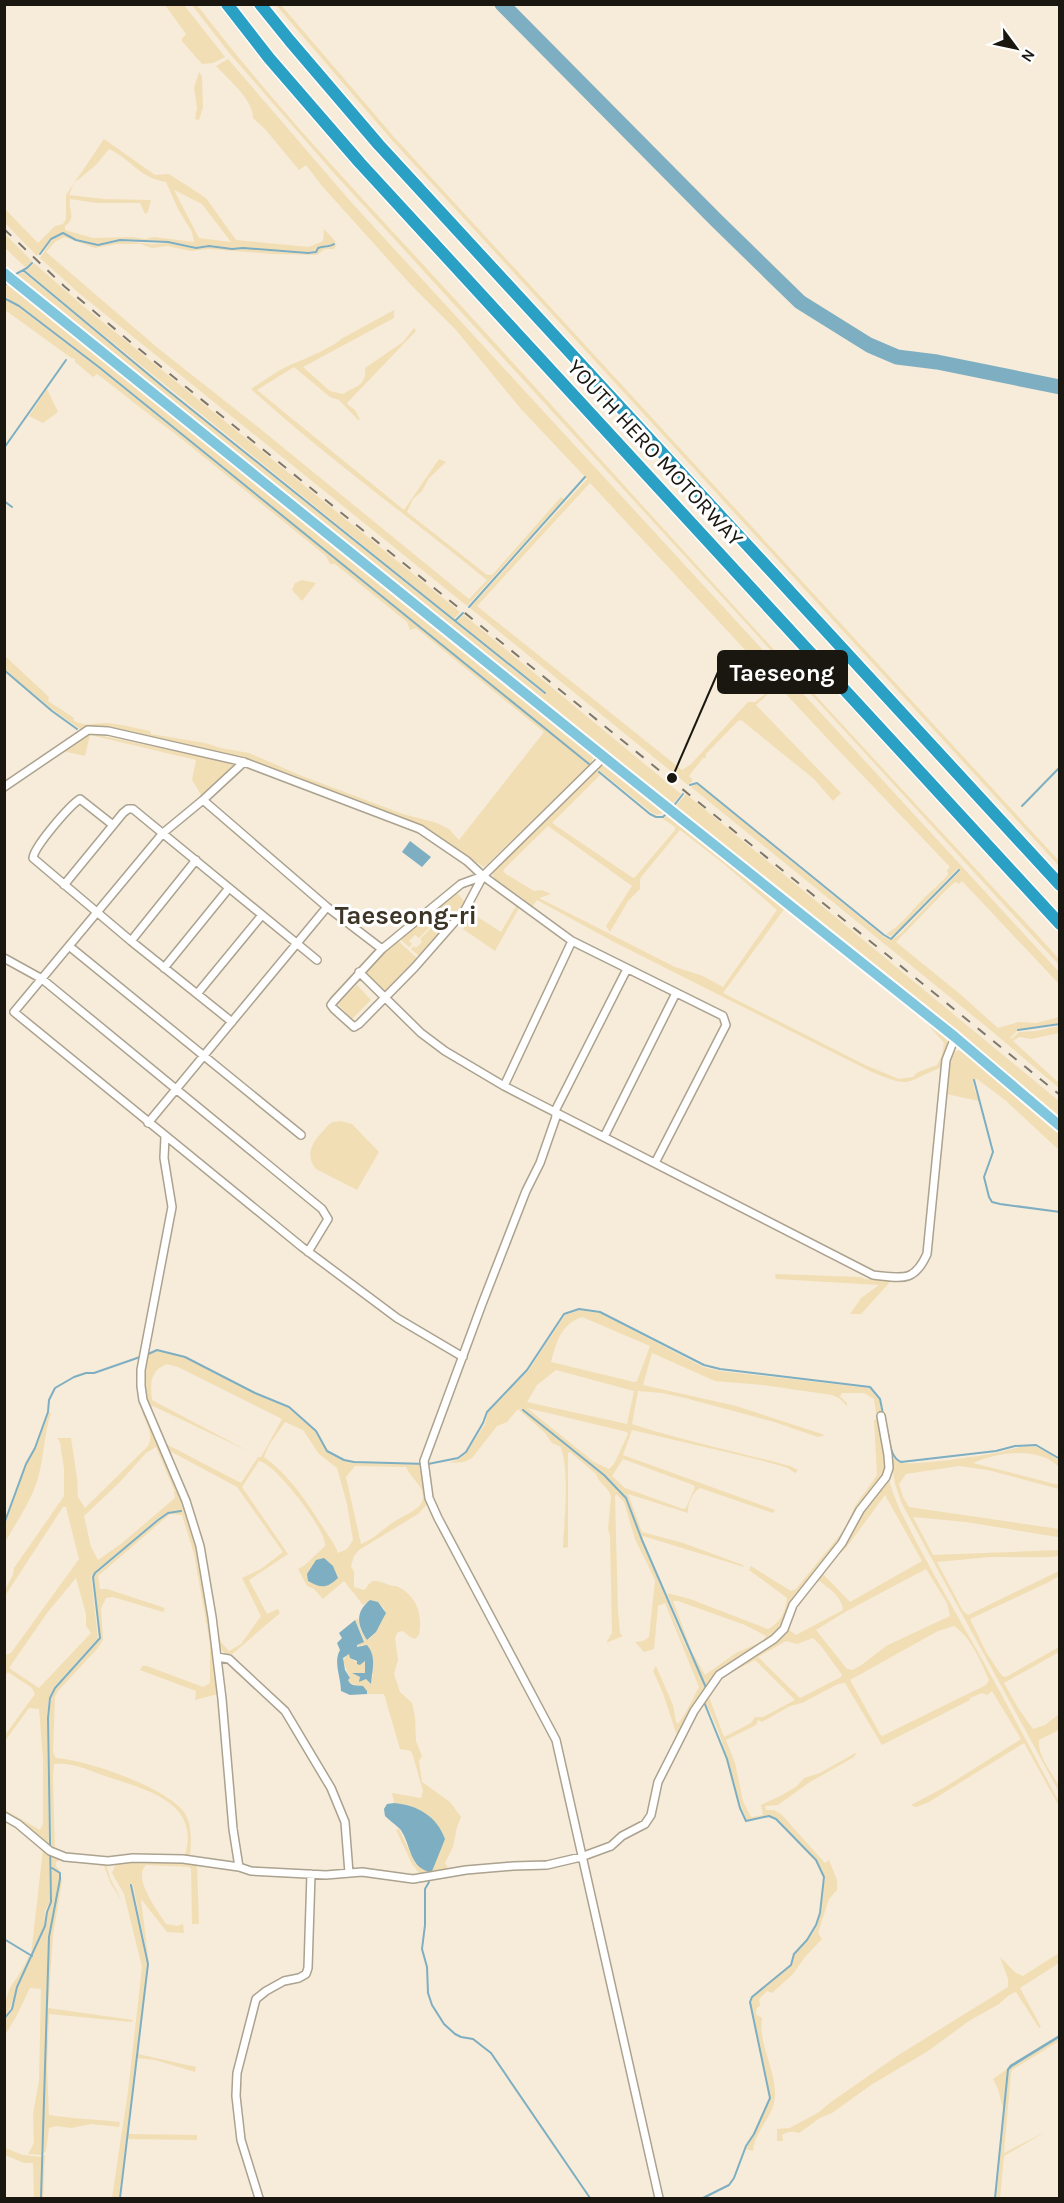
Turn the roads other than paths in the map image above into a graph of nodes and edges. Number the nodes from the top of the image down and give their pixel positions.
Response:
1 (227, 4) edge
2 (260, 4) edge
3 (4, 273) edge
4 (603, 757) junction
5 (244, 762) junction
6 (4, 787) edge
7 (202, 800) junction
8 (113, 825) junction
9 (163, 833) junction
10 (196, 860) junction
11 (483, 876) junction
12 (64, 885) junction
13 (1059, 885) edge
14 (229, 888) junction
15 (327, 907) junction
16 (96, 912) junction
17 (262, 915) junction
18 (1059, 924) edge
19 (131, 941) junction
20 (572, 941) junction
21 (297, 944) junction
22 (69, 946) junction
23 (382, 949) junction
24 (4, 958) edge
25 (317, 960) dead end
26 (164, 968) junction
27 (627, 969) junction
28 (359, 972) junction
29 (42, 979) junction
30 (676, 993) junction
31 (197, 994) junction
32 (385, 998) junction
33 (232, 1022) junction
34 (956, 1037) junction
35 (204, 1056) junction
36 (504, 1086) junction
37 (176, 1089) junction
38 (555, 1111) junction
39 (148, 1123) junction
40 (1059, 1126) edge
41 (301, 1135) dead end
42 (165, 1137) junction
43 (604, 1137) junction
44 (655, 1163) junction
45 (308, 1252) junction
46 (463, 1357) junction
47 (881, 1416) dead end
48 (217, 1657) junction
49 (4, 1816) edge
50 (581, 1857) junction
51 (239, 1867) junction
52 (349, 1873) junction
53 (311, 1874) junction
54 (259, 2199) edge
55 (659, 2199) edge

1 - 18 highway, YOUTH HERO MOTORWAY
2 - 13 highway, YOUTH HERO MOTORWAY
3 - 4 main road
4 - 11 street
4 - 34 main road
5 - 6 street
5 - 7 street
5 - 11 street
7 - 9 street
7 - 15 street
8 - 9 street
8 - 12 street
8 - 12 street
9 - 10 street
9 - 16 street
10 - 14 street
10 - 19 street
11 - 20 street
11 - 23 street
11 - 32 street
12 - 16 street
14 - 17 street
14 - 26 street
15 - 21 street
15 - 23 street
16 - 19 street
16 - 22 street
17 - 21 street
17 - 31 street
19 - 26 street
20 - 27 street
20 - 36 street
21 - 25 street
21 - 33 street
22 - 29 street
22 - 35 street
23 - 28 street
24 - 29 street
26 - 31 street
27 - 30 street
27 - 38 street
28 - 32 street
28 - 32 street
29 - 37 street
29 - 39 street
30 - 43 street
30 - 44 street
31 - 33 street
32 - 36 street
33 - 35 street
34 - 40 main road
34 - 44 street
35 - 37 street
35 - 41 street
36 - 38 street
37 - 39 street
37 - 45 street
38 - 43 street
38 - 46 street
39 - 42 street
42 - 45 street
42 - 48 street
43 - 44 street
45 - 46 street
46 - 50 street
47 - 50 street
48 - 51 street
48 - 52 street
49 - 51 street
50 - 52 street
50 - 55 street
51 - 53 street
52 - 53 street
53 - 54 street

